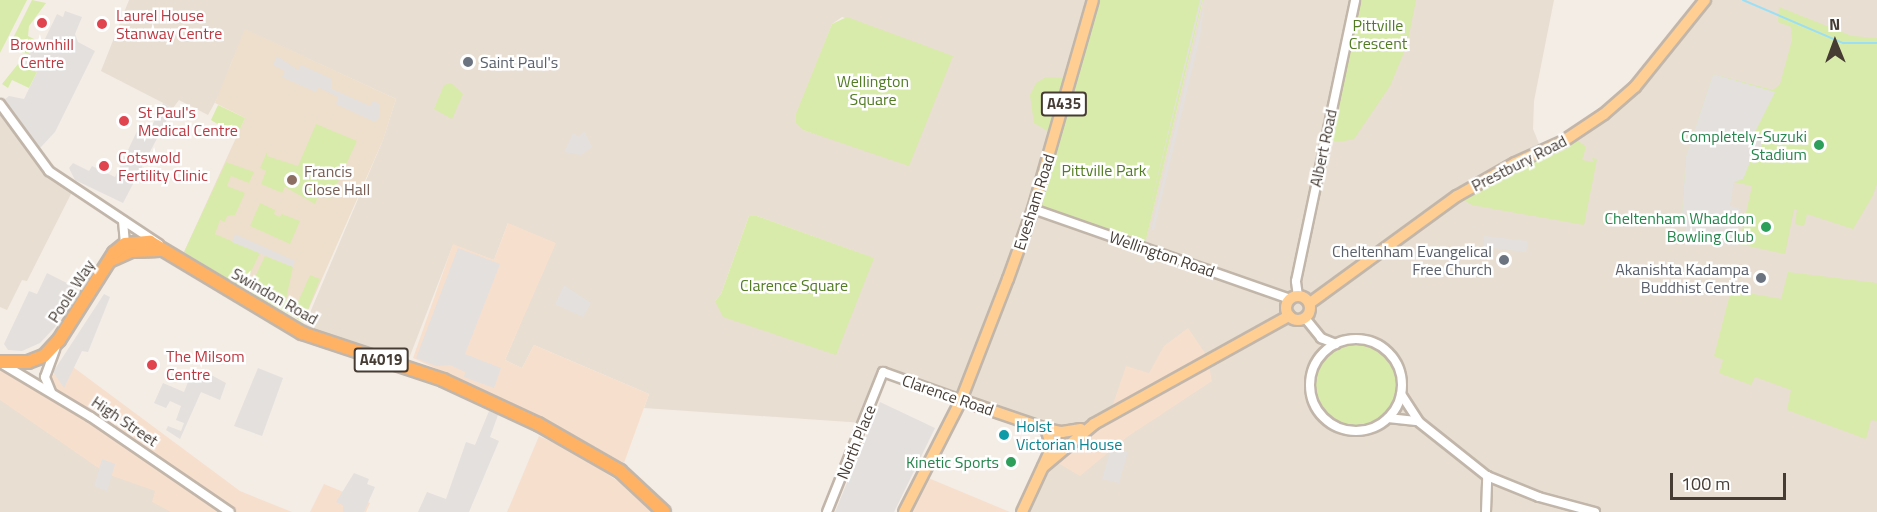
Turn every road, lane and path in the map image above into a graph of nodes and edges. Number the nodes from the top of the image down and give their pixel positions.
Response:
1 (1093, 0) edge
2 (1355, 0) edge
3 (1705, 0) edge
4 (0, 104) edge
5 (1033, 208) junction
6 (123, 221) junction
7 (134, 225) junction
8 (131, 244) junction
9 (164, 248) junction
10 (1294, 298) junction
11 (1310, 303) junction
12 (1289, 316) junction
13 (1305, 318) junction
14 (1321, 338) junction
15 (59, 340) junction
16 (1336, 344) junction
17 (1323, 354) junction
18 (2, 364) edge
19 (883, 372) joint
20 (51, 392) junction
21 (1401, 394) junction
22 (961, 400) junction
23 (1388, 418) junction
24 (1419, 422) junction
25 (1094, 424) junction
26 (1046, 429) junction
27 (1043, 467) junction
28 (1487, 476) junction
29 (230, 512) edge
30 (664, 512) edge
31 (827, 512) edge
32 (904, 512) edge
33 (1022, 512) edge
34 (1486, 512) edge
35 (1595, 512) edge

1 - 5 main road, Evesham Road / A435
2 - 10 street, Albert Road
3 - 11 main road, Prestbury Road
4 - 6 street, Swindon Road
5 - 10 street, Wellington Road
5 - 22 main road, Evesham Road / A435
6 - 7 street, Swindon Road
6 - 8 street
7 - 8 street
7 - 9 street, Swindon Road
8 - 9 highway, A4019
8 - 15 highway, Poole Way
9 - 30 highway, Swindon Road / A4019
10 - 11 main road
10 - 12 main road
11 - 13 main road
12 - 13 main road
12 - 25 main road
13 - 14 street
14 - 16 street
14 - 17 street
15 - 18 highway, Poole Way
15 - 20 street, Poole Way
16 - 17 street
16 - 21 street
17 - 23 street
18 - 20 street, High Street
19 - 22 street, Clarence Road
19 - 31 street, North Place
20 - 29 street, High Street
21 - 23 street
21 - 24 street
22 - 26 main road, Clarence Road
22 - 32 main road, A435
23 - 24 street
24 - 28 street
25 - 26 main road, Clarence Road
25 - 27 main road
26 - 27 main road
27 - 33 main road
28 - 34 street
28 - 35 street

